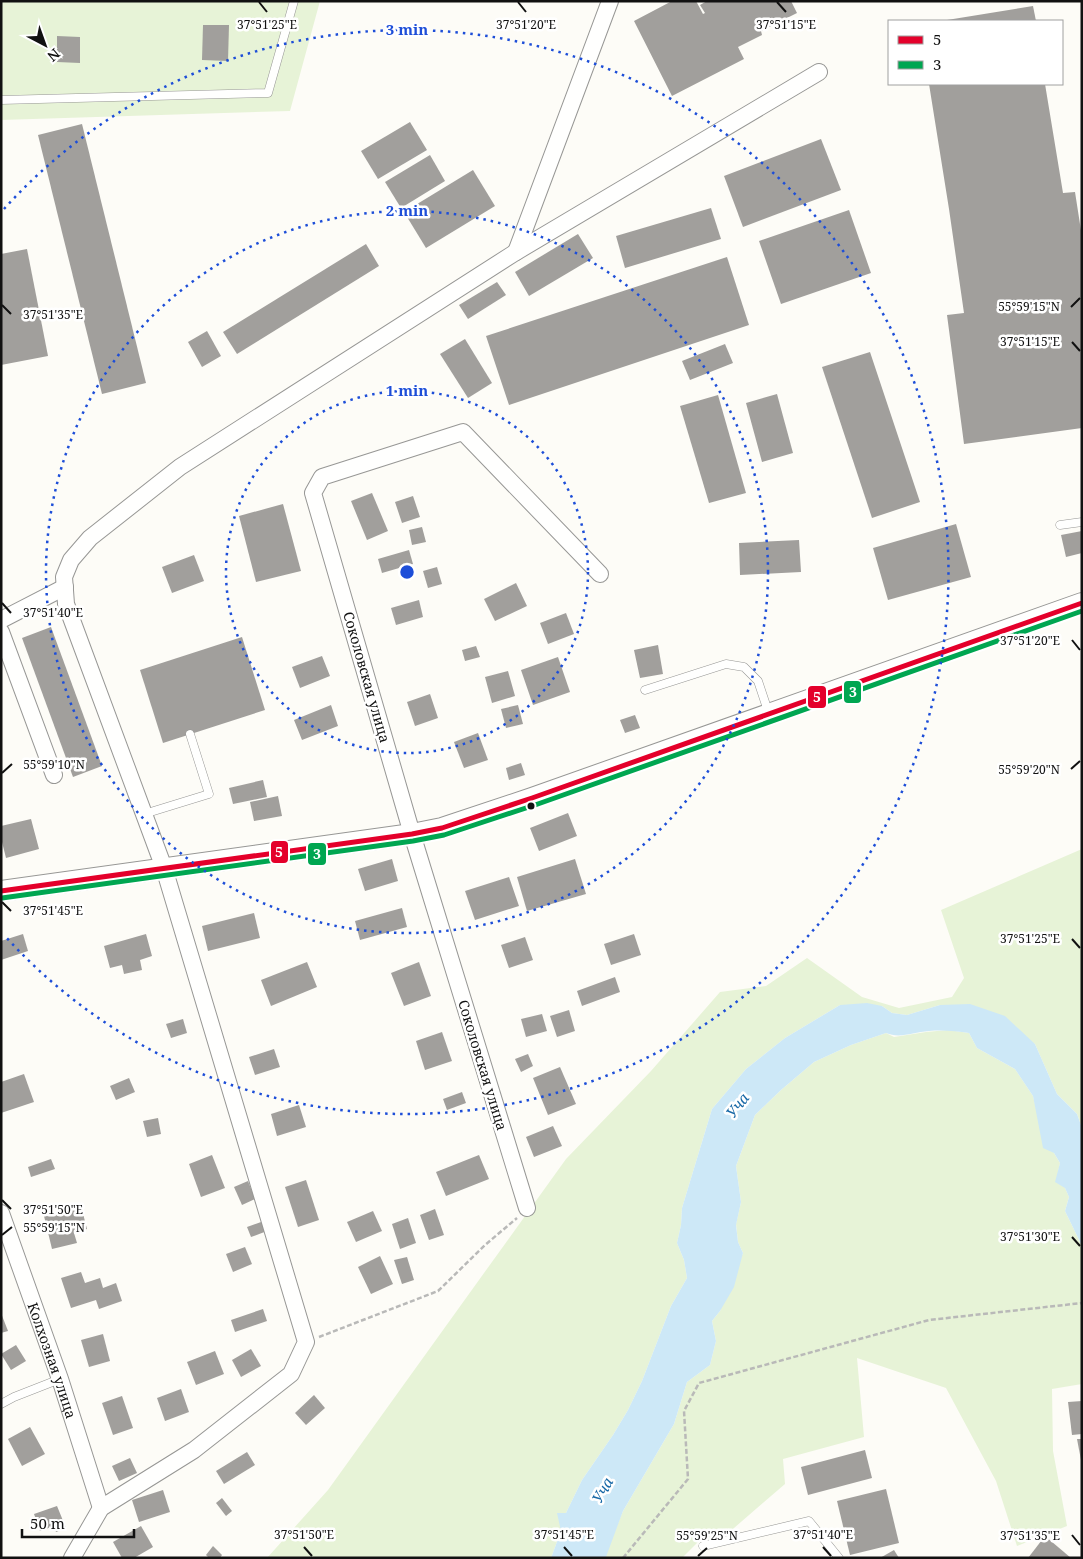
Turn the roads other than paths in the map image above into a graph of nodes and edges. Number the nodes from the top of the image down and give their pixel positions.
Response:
1 (294, 1) edge
2 (610, 1) edge
3 (819, 72) dead end
4 (1, 100) edge
5 (516, 252) junction
6 (1082, 522) edge
7 (1060, 524) dead end
8 (600, 574) dead end
9 (65, 587) junction
10 (1082, 603) edge
11 (1, 620) edge
12 (1, 632) edge
13 (645, 690) dead end
14 (769, 714) junction
15 (190, 734) dead end
16 (54, 775) dead end
17 (144, 814) junction
18 (412, 834) junction
19 (164, 868) junction
20 (1, 891) edge
21 (527, 1208) road end
22 (1, 1214) edge
23 (60, 1379) junction
24 (1, 1404) edge
25 (101, 1508) junction
26 (703, 1546) dead end
27 (72, 1558) edge
28 (839, 1558) edge

1 - 4 lane
2 - 5 street
3 - 5 street
5 - 9 street
6 - 7 lane
8 - 18 street, Соколовская улица
9 - 11 street
9 - 17 street
10 - 14 street
12 - 16 street
13 - 14 lane
14 - 18 street
15 - 17 lane
17 - 19 street
18 - 19 street
18 - 21 street, Соколовская улица
19 - 20 street
19 - 25 street
22 - 23 street, Колхозная улица
23 - 24 lane
23 - 25 street, Колхозная улица
25 - 27 street
26 - 28 lane

